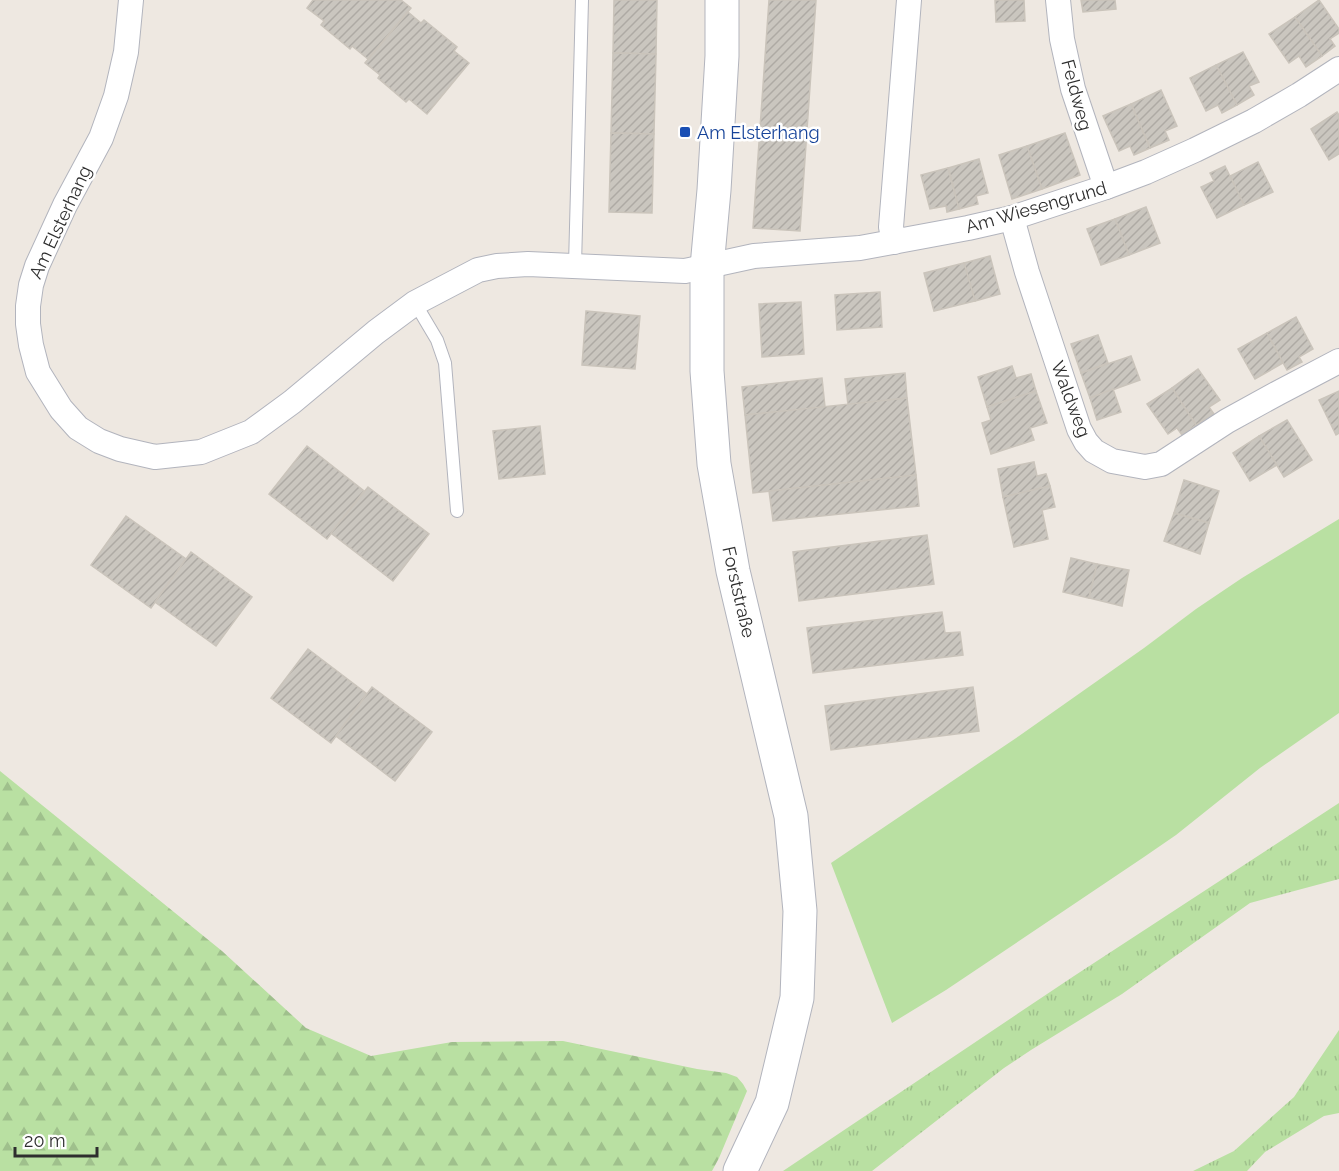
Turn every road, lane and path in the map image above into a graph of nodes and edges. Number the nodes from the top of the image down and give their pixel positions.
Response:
1 (131, 0) edge
2 (582, 0) edge
3 (722, 0) edge
4 (909, 0) edge
5 (1058, 0) edge
6 (1339, 69) edge
7 (1106, 187) junction
8 (1012, 218) junction
9 (894, 242) junction
10 (575, 265) junction
11 (707, 267) junction
12 (415, 303) junction
13 (1339, 361) edge
14 (457, 511) dead end
15 (740, 1171) edge

1 - 12 street, Am Elsterhang
2 - 10 lane
3 - 11 street, Forststraße
4 - 9 street
5 - 7 street, Feldweg
6 - 7 street, Am Wiesengrund
7 - 8 street, Am Wiesengrund
8 - 9 street, Am Wiesengrund
8 - 13 street, Waldweg
9 - 11 street, Am Wiesengrund
10 - 11 street, Am Elsterhang
10 - 12 street, Am Elsterhang
11 - 15 street, Forststraße
12 - 14 lane

